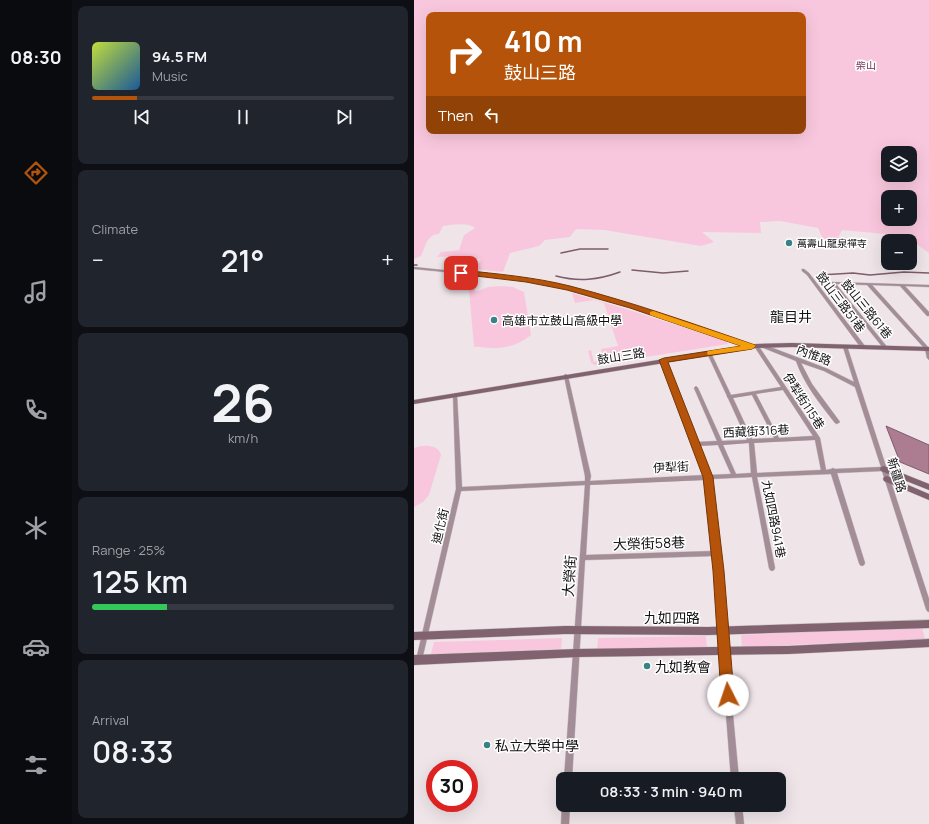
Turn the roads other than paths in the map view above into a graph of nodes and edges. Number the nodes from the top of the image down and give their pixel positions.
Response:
1 (414, 268) edge
2 (803, 270) dead end
3 (868, 284) junction
4 (902, 285) junction
5 (929, 286) edge
6 (929, 314) edge
7 (757, 346) junction
8 (845, 347) junction
9 (863, 347) junction
10 (886, 348) junction
11 (928, 349) edge
12 (710, 353) junction
13 (929, 358) edge
14 (664, 360) junction
15 (798, 360) junction
16 (566, 376) junction
17 (857, 386) junction
18 (696, 388) dead end
19 (784, 388) junction
20 (753, 393) junction
21 (455, 395) junction
22 (729, 397) junction
23 (414, 402) edge
24 (837, 422) dead end
25 (817, 438) junction
26 (777, 440) junction
27 (719, 442) junction
28 (750, 442) junction
29 (696, 444) junction
30 (884, 469) junction
31 (833, 470) junction
32 (824, 471) junction
33 (754, 474) junction
34 (734, 475) junction
35 (708, 477) junction
36 (887, 479) junction
37 (588, 482) junction
38 (929, 487) edge
39 (460, 489) junction
40 (929, 497) edge
41 (717, 553) junction
42 (583, 558) junction
43 (862, 563) dead end
44 (772, 568) dead end
45 (929, 609) edge
46 (929, 624) edge
47 (579, 630) junction
48 (722, 631) junction
49 (414, 636) edge
50 (424, 636) junction
51 (929, 643) edge
52 (724, 650) junction
53 (577, 653) junction
54 (416, 660) edge
55 (568, 772) edge
56 (735, 772) edge
57 (566, 812) edge
58 (739, 812) edge
59 (565, 824) edge
60 (740, 824) edge

1 - 7 street, 內惟路
2 - 9 street, 鼓山三路51巷
3 - 4 street
3 - 10 street, 鼓山三路61巷
3 - 11 street
4 - 5 street
4 - 6 street
7 - 8 street, 鼓山三路
7 - 12 street, 鼓山三路
7 - 15 street, 內惟路
7 - 19 street, 伊犁街115巷
8 - 9 street, 鼓山三路
8 - 17 street, 新疆路
9 - 10 street, 鼓山三路
10 - 11 street, 鼓山三路
11 - 13 street
12 - 14 street, 鼓山三路
12 - 22 street, 九如四路941巷
14 - 16 street, 鼓山三路
14 - 29 street
15 - 17 street, 內惟路
15 - 24 street
16 - 21 street, 鼓山三路
16 - 37 street, 大榮街
17 - 30 street, 新疆路
18 - 27 street
19 - 20 street
19 - 25 street, 伊犁街115巷
20 - 22 street
20 - 26 street
21 - 23 street, 鼓山三路
21 - 39 street, 迪化街
22 - 28 street, 九如四路941巷
25 - 26 street, 西藏街316巷
25 - 32 street, 伊犁街115巷
26 - 28 street, 西藏街316巷
27 - 28 street, 西藏街316巷
27 - 29 street, 西藏街316巷
27 - 34 street
28 - 33 street, 九如四路941巷
29 - 35 street
30 - 31 street, 伊犁街
30 - 36 street, 新疆路
30 - 38 street
31 - 32 street, 伊犁街
31 - 43 street
32 - 33 street, 伊犁街
33 - 34 street, 伊犁街
33 - 44 street, 九如四路941巷
34 - 35 street, 伊犁街
35 - 37 street, 伊犁街
35 - 41 street
36 - 40 street
36 - 45 street, 新疆路
37 - 39 street, 伊犁街
37 - 42 street, 大榮街
39 - 50 street, 迪化街
41 - 42 street, 大榮街58巷
41 - 48 street
42 - 47 street, 大榮街
46 - 48 street, 九如四路
47 - 48 street, 九如四路
47 - 50 street, 九如四路
47 - 53 street, 大榮街
48 - 52 street
49 - 50 street, 九如四路
50 - 54 street, 迪化街
51 - 52 street
52 - 53 street
52 - 56 street
53 - 54 street
53 - 55 street, 大榮街
57 - 59 street
58 - 60 street

